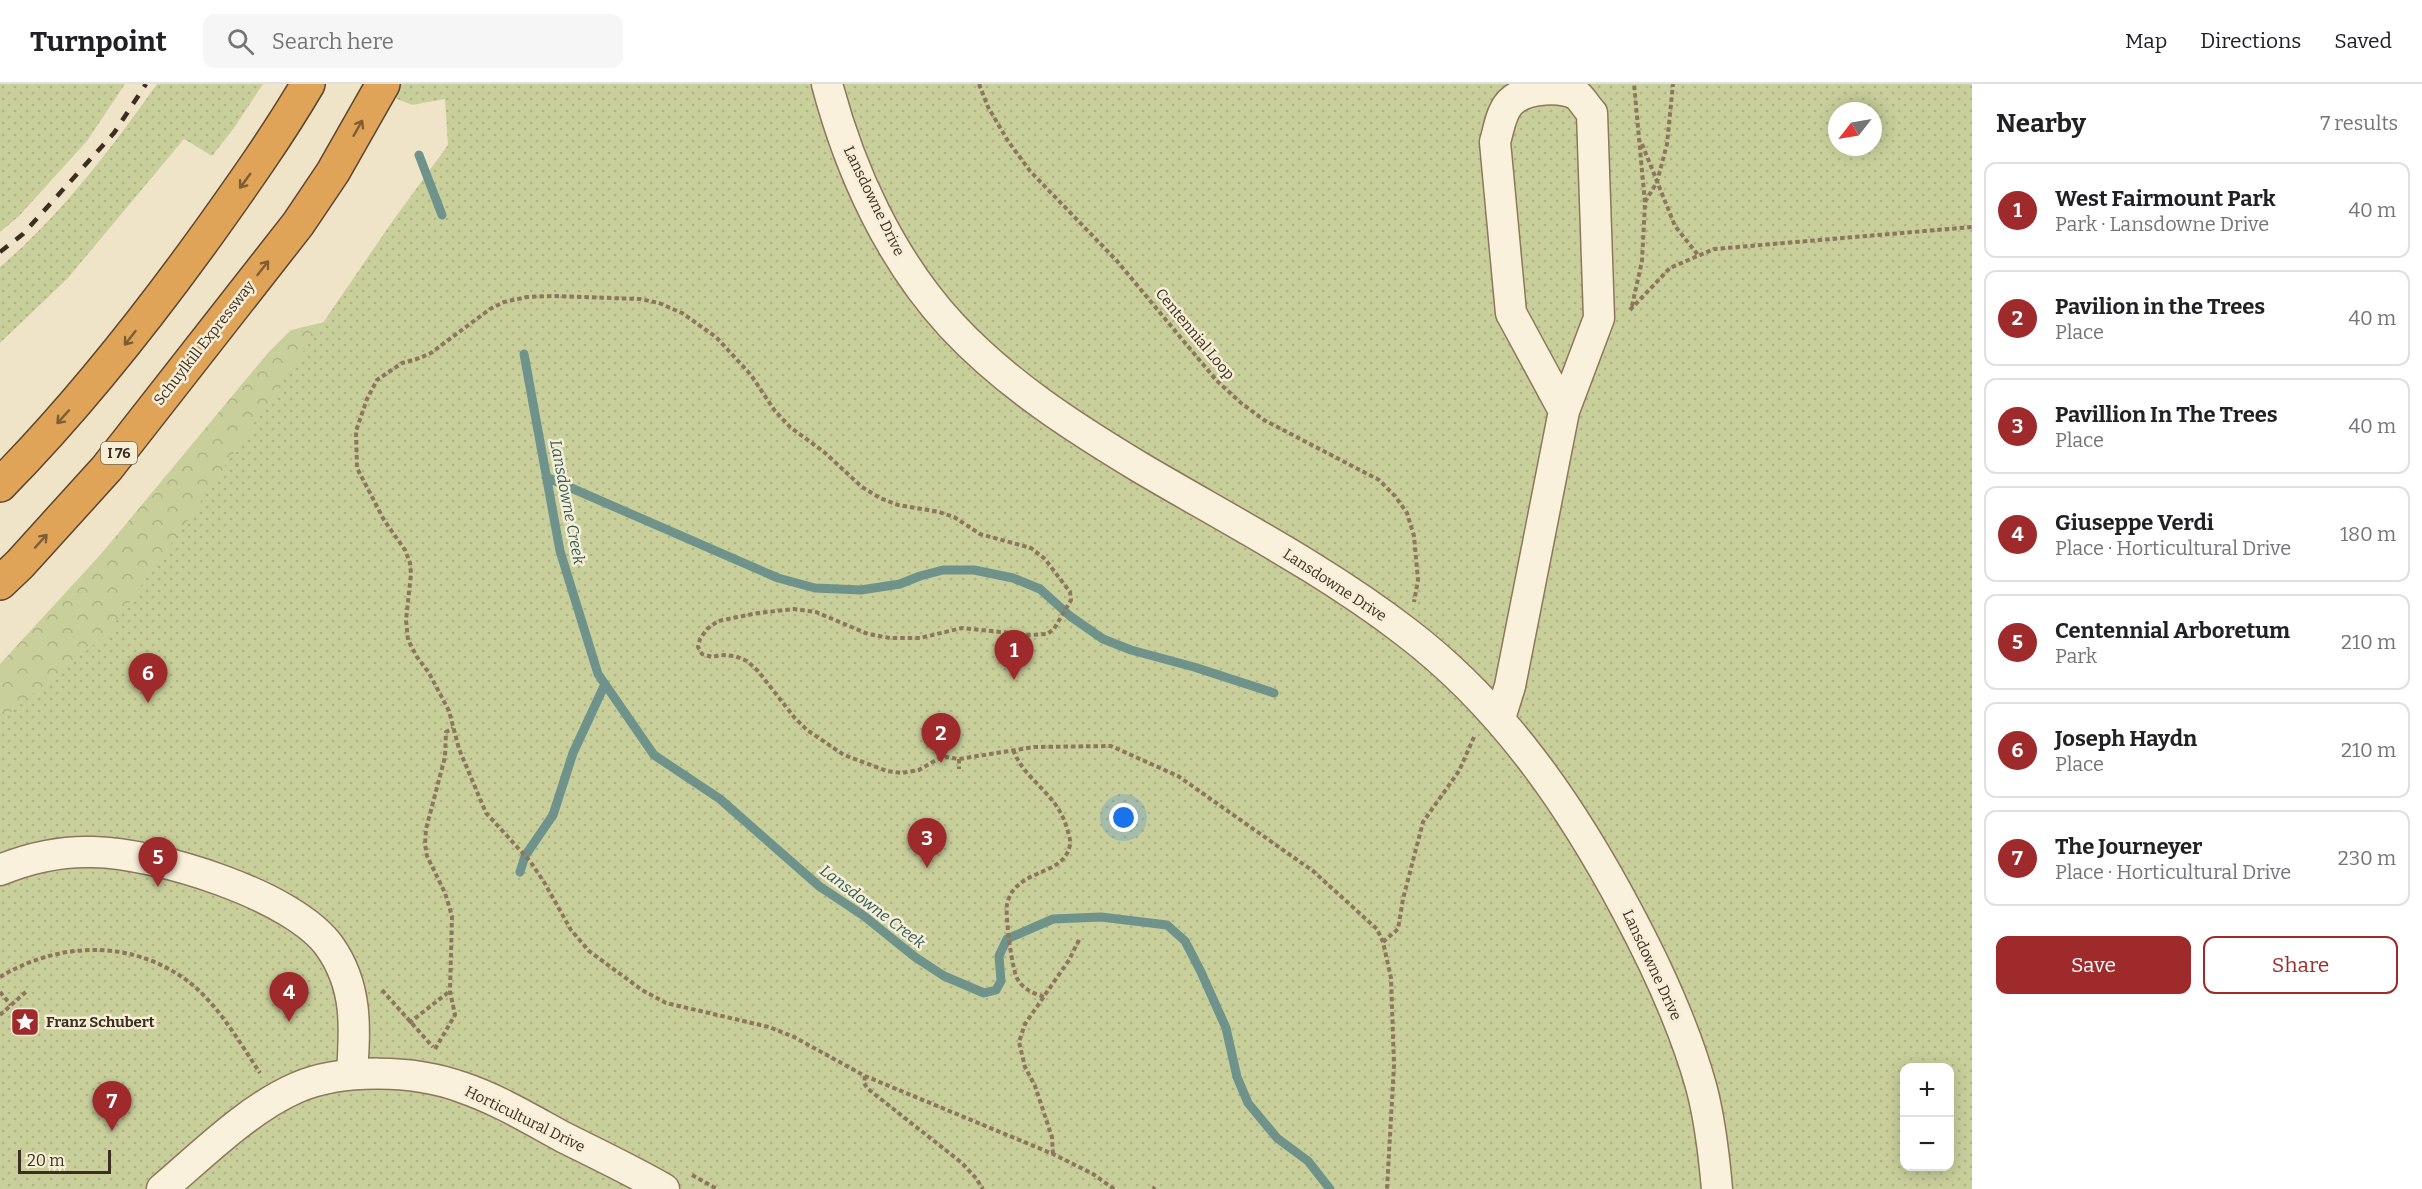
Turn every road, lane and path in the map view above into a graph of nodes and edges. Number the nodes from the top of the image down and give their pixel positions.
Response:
1 (309, 84) edge
2 (383, 84) edge
3 (827, 84) edge
4 (979, 84) edge
5 (1634, 84) edge
6 (1673, 84) edge
7 (1640, 139) junction
8 (1657, 182) junction
9 (1645, 203) junction
10 (1972, 227) edge
11 (1698, 255) junction
12 (1632, 307) junction
13 (1625, 316) dead end
14 (1564, 411) junction
15 (0, 485) edge
16 (0, 583) edge
17 (1406, 632) junction
18 (1495, 713) junction
19 (453, 728) junction
20 (1013, 750) junction
21 (959, 759) junction
22 (959, 769) dead end
23 (0, 870) edge
24 (1080, 938) dead end
25 (1383, 942) junction
26 (0, 976) edge
27 (27, 990) dead end
28 (450, 991) junction
29 (0, 992) edge
30 (1044, 997) junction
31 (11, 1005) junction
32 (0, 1015) edge
33 (409, 1023) dead end
34 (435, 1049) dead end
35 (352, 1074) junction
36 (865, 1076) junction
37 (277, 1099) junction
38 (1053, 1154) junction
39 (162, 1189) edge
40 (664, 1189) edge
41 (983, 1189) edge
42 (1114, 1189) edge
43 (1387, 1189) edge
44 (1717, 1189) edge

1 -> 15 highway
16 -> 2 highway, Schuylkill Expressway / I 76
3 - 17 street, Lansdowne Drive
4 - 17 path, Centennial Loop
5 - 7 path
6 - 8 path
7 - 8 path
7 - 9 path
8 - 9 path
8 - 11 path
9 - 12 path
10 - 11 path
11 - 12 path
12 - 13 path
14 - 14 street
14 - 18 street
17 - 18 street, Lansdowne Drive
18 - 25 path
18 - 44 street, Lansdowne Drive
19 - 21 path
19 - 28 path
19 - 36 path
20 - 21 path
20 - 25 path
20 - 30 path
21 - 22 path
23 - 35 street
24 - 30 path
25 - 43 path
26 - 37 path
27 - 31 path
28 - 33 path
28 - 34 path
29 - 31 path
30 - 38 path
31 - 32 path
35 - 37 street, Horticultural Drive
35 - 40 street, Horticultural Drive
36 - 38 path
36 - 41 path
37 - 39 street, Horticultural Drive
38 - 42 path

